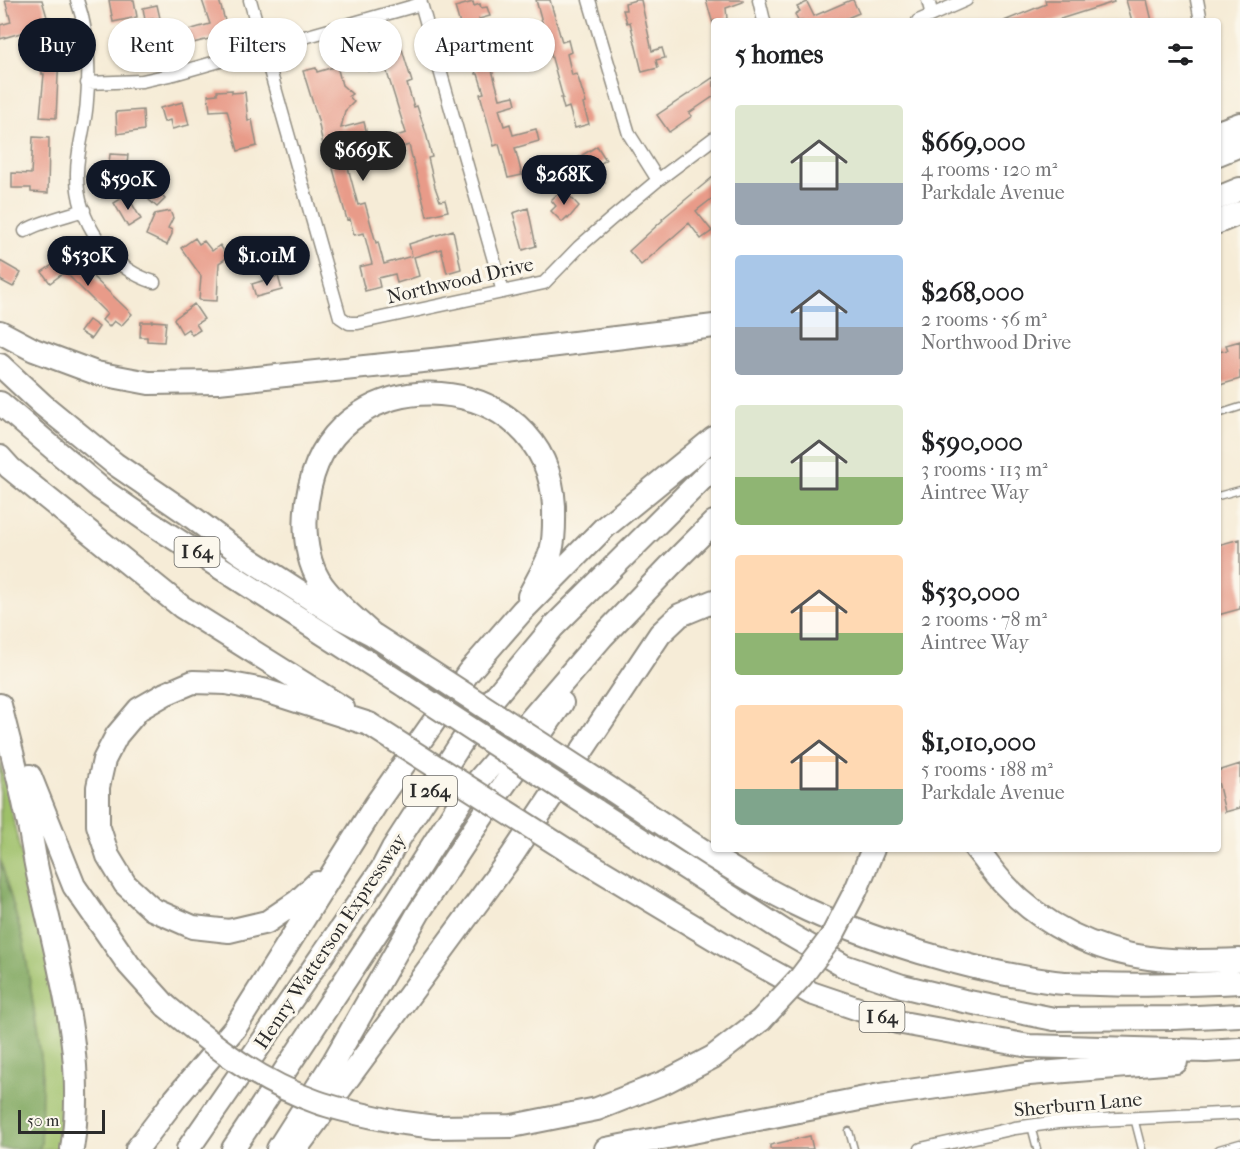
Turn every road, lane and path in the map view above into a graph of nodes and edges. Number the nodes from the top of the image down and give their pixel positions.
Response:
1 (77, 0) edge
2 (250, 0) edge
3 (589, 0) edge
4 (759, 0) edge
5 (928, 0) edge
6 (966, 0) edge
7 (1197, 0) edge
8 (421, 2) edge
9 (932, 15) junction
10 (255, 18) edge
11 (763, 18) edge
12 (925, 18) edge
13 (1200, 18) edge
14 (307, 36) edge
15 (207, 65) edge
16 (271, 72) edge
17 (87, 83) junction
18 (1240, 124) edge
19 (1221, 131) edge
20 (711, 140) edge
21 (1240, 145) edge
22 (1221, 153) edge
23 (658, 180) junction
24 (1240, 189) edge
25 (1221, 197) edge
26 (84, 210) junction
27 (1240, 213) edge
28 (1221, 221) edge
29 (25, 231) dead end
30 (154, 282) dead end
31 (503, 292) junction
32 (711, 326) edge
33 (0, 332) edge
34 (0, 364) edge
35 (0, 403) edge
36 (1240, 407) edge
37 (1221, 413) edge
38 (711, 440) edge
39 (0, 457) edge
40 (711, 470) edge
41 (1240, 490) edge
42 (1221, 495) edge
43 (711, 525) edge
44 (711, 541) edge
45 (711, 602) edge
46 (522, 611) junction
47 (372, 634) junction
48 (0, 699) edge
49 (0, 705) edge
50 (369, 724) junction
51 (669, 828) junction
52 (711, 841) edge
53 (872, 852) edge
54 (978, 852) edge
55 (340, 862) junction
56 (1240, 960) edge
57 (1240, 982) edge
58 (1240, 1015) edge
59 (1240, 1049) edge
60 (1240, 1057) edge
61 (1240, 1113) edge
62 (1134, 1118) junction
63 (1031, 1126) junction
64 (849, 1131) dead end
65 (1240, 1143) edge
66 (928, 1148) edge
67 (72, 1149) edge
68 (137, 1149) edge
69 (188, 1149) edge
70 (233, 1149) edge
71 (278, 1149) edge
72 (296, 1149) edge
73 (606, 1149) edge
74 (854, 1149) edge
75 (1037, 1149) edge
76 (1142, 1149) edge
77 (1219, 1149) edge

1 - 17 street
2 - 10 street
3 - 23 street
4 - 11 street
5 - 9 street
6 - 9 street
7 - 13 street
8 - 14 street
8 - 31 street
9 - 12 street
15 - 17 street
16 - 31 street, Northwood Drive
17 - 26 street
18 - 19 highway
20 - 23 street, Northwood Drive
21 - 22 highway
23 - 31 street, Northwood Drive
24 - 25 highway
26 - 29 street
26 - 30 street
27 - 28 highway
32 - 33 highway
34 - 47 highway
35 - 58 highway, I 64, bridge
36 - 37 lane
38 - 46 highway
39 - 50 highway, I 64
40 - 69 highway, Henry Watterson Expressway / I 264
41 - 42 lane
43 - 70 highway, Henry Watterson Expressway / I 264
44 - 71 highway
45 - 72 highway
46 - 47 highway
46 - 55 highway
47 - 51 highway, bridge
48 - 53 highway, bridge
49 - 67 highway
50 - 55 highway
50 - 59 highway, I 64, bridge
51 - 52 highway
51 - 57 highway
54 - 56 highway
55 - 68 highway
60 - 73 highway
61 - 62 street, Sherburn Lane
62 - 63 street, Sherburn Lane
62 - 76 lane
63 - 66 street, Sherburn Lane
63 - 75 lane
64 - 74 lane
65 - 77 lane

